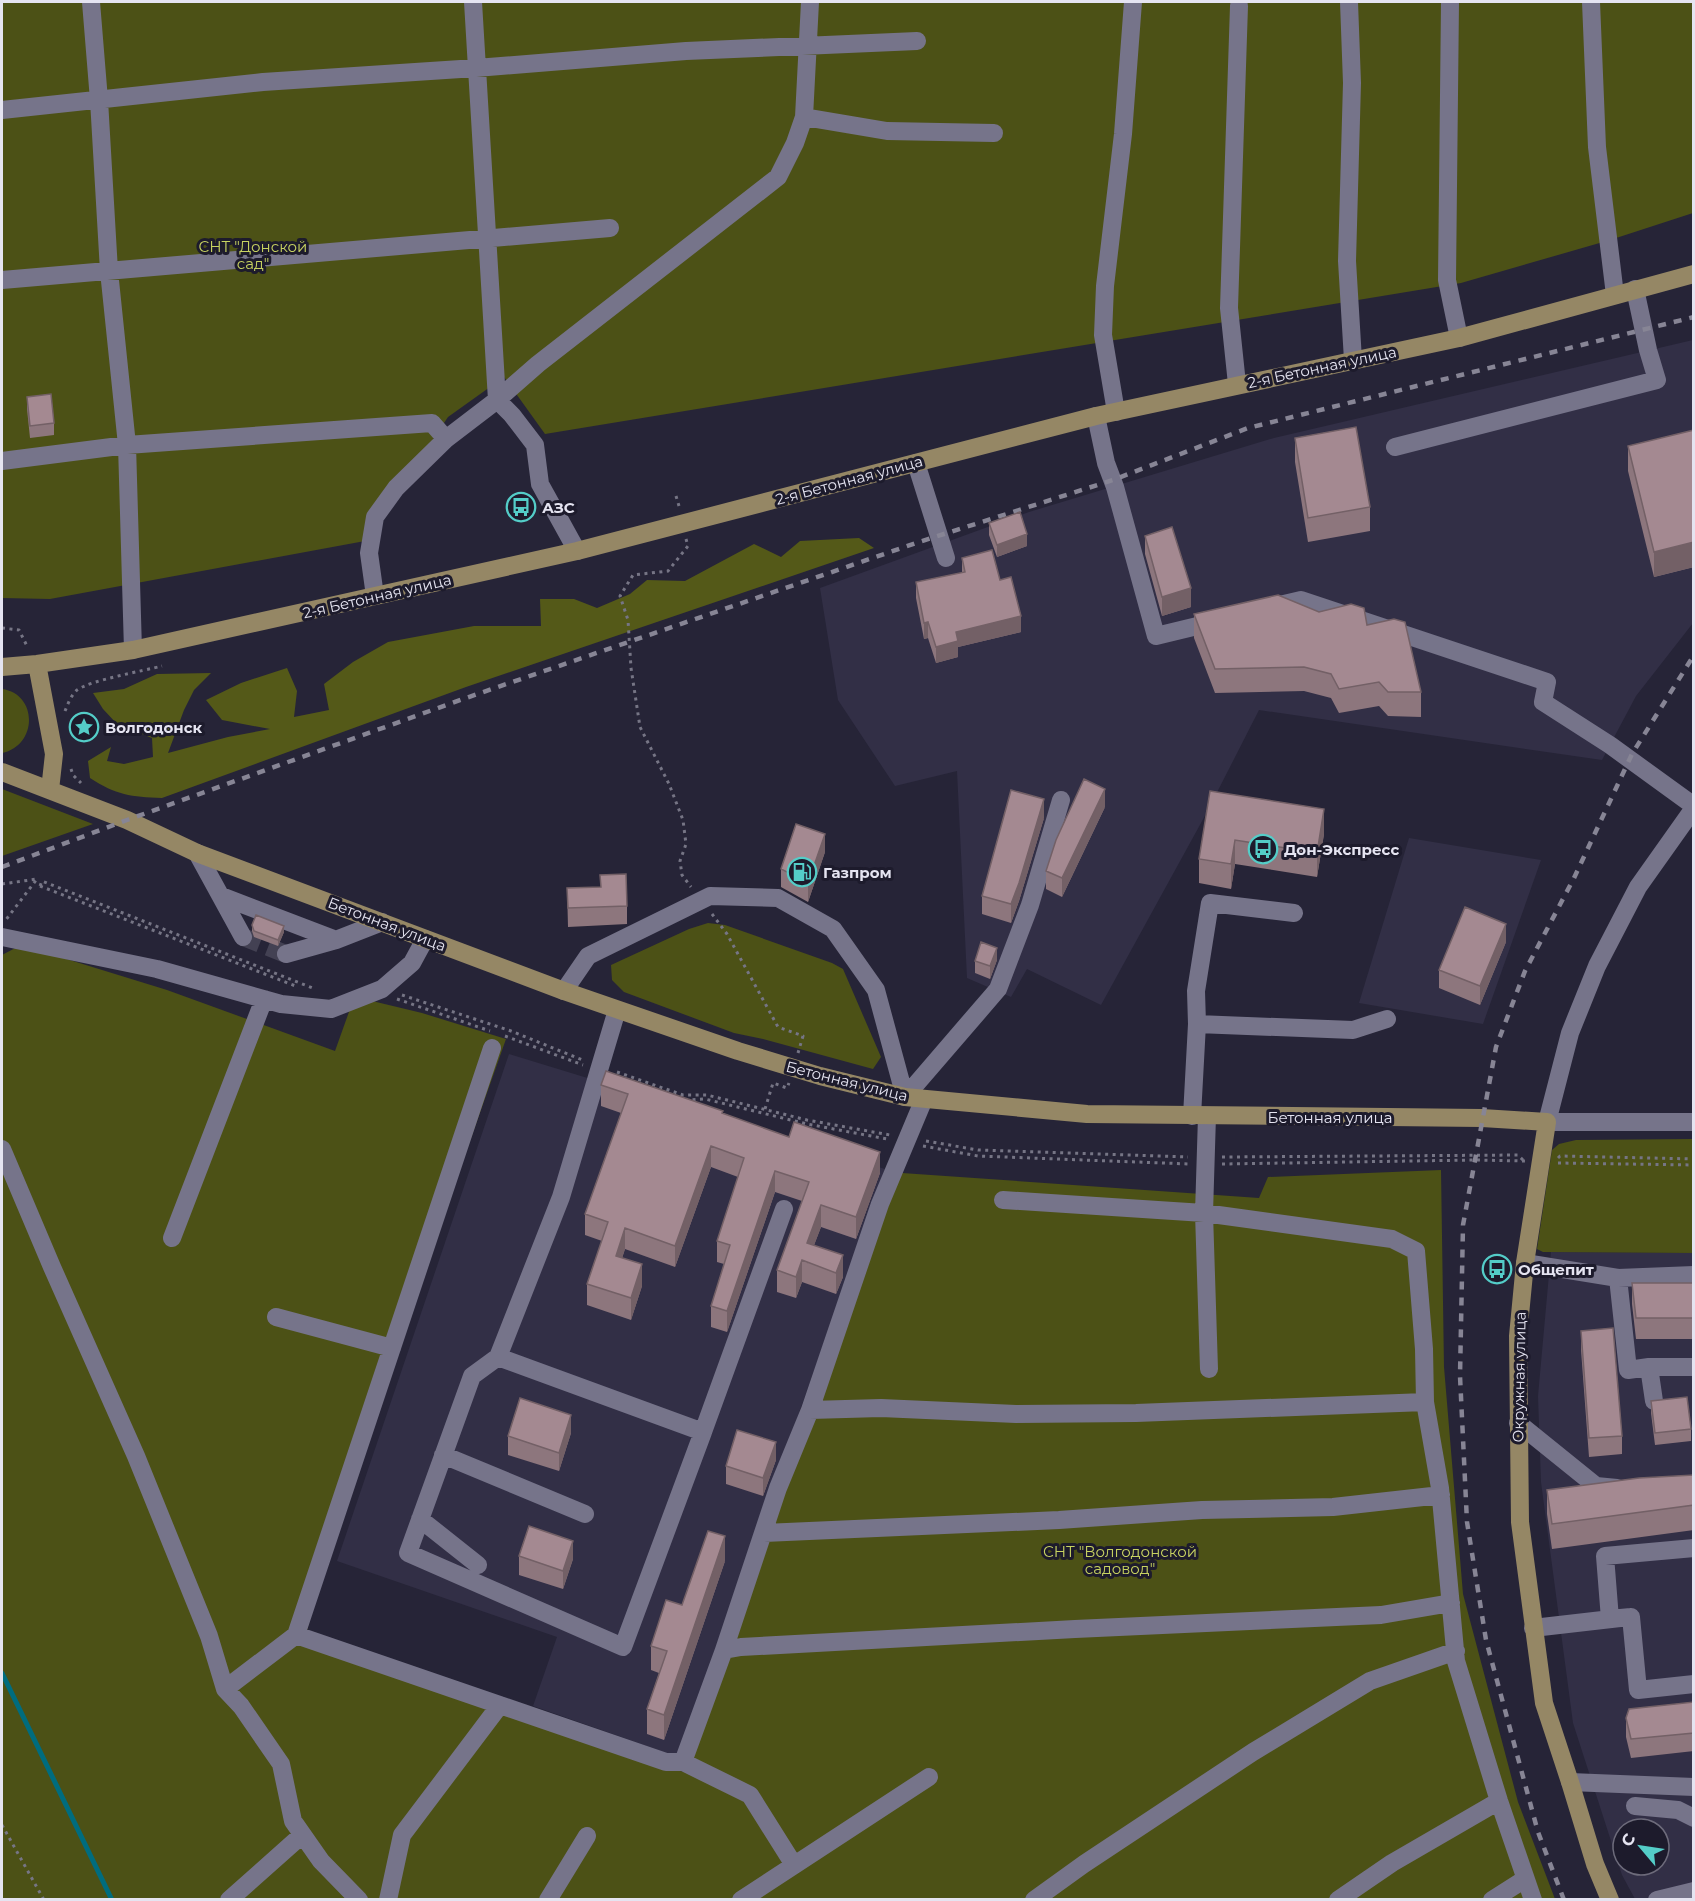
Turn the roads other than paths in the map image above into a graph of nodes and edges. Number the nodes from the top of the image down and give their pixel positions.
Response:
1 (91, 2) edge
2 (473, 2) edge
3 (810, 2) edge
4 (1133, 2) edge
5 (1349, 2) edge
6 (1450, 2) edge
7 (1591, 2) edge
8 (1239, 6) dead end
9 (917, 41) dead end
10 (807, 45) junction
11 (476, 68) junction
12 (99, 100) junction
13 (2, 110) edge
14 (804, 117) junction
15 (994, 134) dead end
16 (610, 228) dead end
17 (487, 239) junction
18 (109, 271) junction
19 (1694, 274) edge
20 (2, 280) edge
21 (1635, 290) junction
22 (1615, 295) junction
23 (1459, 338) junction
24 (1353, 360) junction
25 (1237, 384) junction
26 (497, 400) junction
27 (1116, 412) junction
28 (1096, 416) junction
29 (446, 439) junction
30 (127, 445) junction
31 (1395, 447) dead end
32 (2, 461) edge
33 (916, 463) junction
34 (577, 551) junction
35 (946, 558) dead end
36 (375, 596) junction
37 (1256, 611) edge
38 (1234, 617) edge
39 (133, 650) junction
40 (37, 664) junction
41 (2, 667) edge
42 (2, 772) edge
43 (50, 790) junction
44 (1061, 800) dead end
45 (1694, 807) edge
46 (197, 853) junction
47 (221, 896) junction
48 (1294, 914) dead end
49 (382, 922) junction
50 (2, 937) edge
51 (243, 938) tunnel mouth
52 (425, 939) junction
53 (336, 940) junction
54 (286, 954) tunnel mouth
55 (564, 991) junction
56 (264, 999) junction
57 (617, 1010) junction
58 (1388, 1019) dead end
59 (1197, 1024) junction
60 (492, 1048) dead end
61 (905, 1097) junction
62 (924, 1099) junction
63 (1199, 1116) junction
64 (1547, 1122) junction
65 (1694, 1122) edge
66 (2, 1149) edge
67 (1003, 1200) dead end
68 (784, 1209) dead end
69 (1204, 1213) junction
70 (172, 1238) dead end
71 (1525, 1263) junction
72 (1694, 1275) edge
73 (1618, 1278) junction
74 (276, 1317) dead end
75 (392, 1348) junction
76 (498, 1357) junction
77 (1649, 1367) junction
78 (1694, 1367) edge
79 (1209, 1369) dead end
80 (1654, 1401) edge
81 (1425, 1402) junction
82 (810, 1410) junction
83 (1518, 1423) junction
84 (703, 1432) junction
85 (443, 1455) junction
86 (1630, 1489) edge
87 (1441, 1496) junction
88 (585, 1514) dead end
89 (420, 1520) junction
90 (764, 1533) junction
91 (1694, 1548) edge
92 (478, 1565) dead end
93 (1451, 1602) junction
94 (1631, 1617) junction
95 (1533, 1628) junction
96 (296, 1635) junction
97 (724, 1650) junction
98 (1456, 1651) junction
99 (1694, 1684) edge
100 (225, 1689) junction
101 (500, 1705) junction
102 (683, 1762) junction
103 (929, 1777) dead end
104 (1570, 1782) junction
105 (1694, 1787) edge
106 (1499, 1801) junction
107 (1635, 1806) dead end
108 (1694, 1818) edge
109 (302, 1835) junction
110 (587, 1836) dead end
111 (794, 1865) junction
112 (1525, 1879) junction
113 (1694, 1891) edge
114 (229, 1899) edge
115 (359, 1899) edge
116 (388, 1899) edge
117 (548, 1899) edge
118 (741, 1899) edge
119 (1034, 1899) edge
120 (1338, 1899) edge
121 (1492, 1899) edge
122 (1533, 1899) edge
123 (1610, 1899) edge
124 (1657, 1899) edge

1 - 12 street
2 - 11 street
3 - 10 street
4 - 27 street
5 - 24 street
6 - 23 street
7 - 22 street
8 - 25 street
9 - 10 street
10 - 11 street
10 - 14 street
11 - 12 street
11 - 17 street
12 - 13 street
12 - 18 street
14 - 15 street
14 - 26 street
16 - 17 street
17 - 18 street
17 - 26 street
18 - 20 street
18 - 30 street
19 - 21 main road, 2-я Бетонная улица
21 - 22 main road, 2-я Бетонная улица
21 - 31 street
22 - 23 main road, 2-я Бетонная улица
23 - 24 main road, 2-я Бетонная улица
24 - 25 main road, 2-я Бетонная улица
25 - 27 main road, 2-я Бетонная улица
26 - 29 street
26 - 34 street
27 - 28 main road, 2-я Бетонная улица
28 - 33 main road, 2-я Бетонная улица
28 - 38 street
29 - 30 street
29 - 36 street
30 - 32 street
30 - 39 street
33 - 34 main road, 2-я Бетонная улица
33 - 35 street
34 - 36 main road, 2-я Бетонная улица
36 - 39 main road, 2-я Бетонная улица
37 - 45 street
39 - 40 main road, 2-я Бетонная улица
40 - 41 main road, 2-я Бетонная улица
40 - 43 main road
42 - 43 main road, Бетонная улица
43 - 46 main road, Бетонная улица
44 - 61 street
45 - 64 street, Окружная улица
46 - 47 street
46 - 49 main road, Бетонная улица
47 - 51 street
47 - 53 street
48 - 59 street
49 - 52 main road, Бетонная улица
49 - 53 street
50 - 56 street
52 - 55 main road, Бетонная улица
52 - 56 street
53 - 54 street
55 - 57 main road, Бетонная улица
55 - 61 street
56 - 70 street
57 - 61 main road, Бетонная улица
57 - 76 street
58 - 59 street
59 - 63 street
60 - 75 street
61 - 62 main road, Бетонная улица
62 - 63 main road, Бетонная улица
62 - 82 street
63 - 64 main road, Бетонная улица
63 - 69 street
64 - 65 street, Бетонная улица
64 - 71 main road, Окружная улица
66 - 100 street
67 - 69 street
68 - 84 street
69 - 79 street
69 - 81 street
71 - 73 street
71 - 83 main road, Окружная улица
72 - 73 street
73 - 77 street
74 - 75 street
75 - 96 street
76 - 84 street
76 - 85 street
77 - 78 street
77 - 80 street
81 - 82 street
81 - 87 street
82 - 90 street
83 - 86 street
83 - 95 main road, Окружная улица
84 - 89 street
85 - 88 street
85 - 89 street
87 - 90 street
87 - 93 street
89 - 92 street
90 - 97 street
91 - 94 street
93 - 97 street
93 - 98 street
94 - 95 street
94 - 99 street
95 - 104 main road, Окружная улица
96 - 100 street
96 - 101 street
97 - 102 street
98 - 106 street
98 - 119 street
100 - 109 street
101 - 102 street
101 - 116 street
102 - 111 street
103 - 111 street
104 - 105 street
104 - 123 main road, Окружная улица
106 - 112 street
106 - 120 street
107 - 108 street
109 - 114 street
109 - 115 street
110 - 117 street
111 - 118 street
112 - 121 street
112 - 122 street
113 - 124 street

